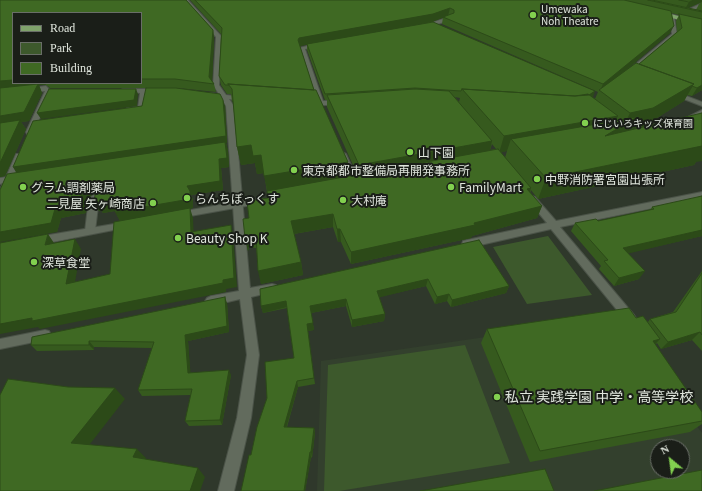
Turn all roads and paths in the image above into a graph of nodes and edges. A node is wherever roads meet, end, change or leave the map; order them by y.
1 (185, 0) edge
2 (702, 4) edge
3 (679, 10) edge
4 (686, 12) junction
5 (656, 13) edge
6 (697, 14) edge
7 (671, 16) junction
8 (450, 19) edge
9 (433, 24) junction
10 (702, 24) edge
11 (417, 27) edge
12 (445, 29) edge
13 (325, 44) edge
14 (634, 78) edge
15 (664, 89) edge
16 (114, 91) edge
17 (165, 91) edge
18 (144, 92) junction
19 (0, 94) edge
20 (201, 94) edge
21 (224, 97) junction
22 (254, 99) edge
23 (352, 102) edge
24 (298, 103) edge
25 (321, 104) junction
26 (702, 104) edge
27 (125, 111) edge
28 (324, 111) edge
29 (702, 112) edge
30 (679, 122) edge
31 (339, 146) edge
32 (24, 178) edge
33 (4, 181) edge
34 (355, 183) edge
35 (524, 190) edge
36 (702, 195) edge
37 (94, 198) edge
38 (269, 199) edge
39 (0, 200) edge
40 (238, 204) junction
41 (173, 216) edge
42 (135, 223) edge
43 (553, 225) junction
44 (90, 231) junction
45 (30, 242) edge
46 (453, 247) edge
47 (284, 286) edge
48 (245, 294) junction
49 (199, 304) edge
50 (638, 330) edge
51 (54, 333) edge
52 (0, 344) edge
53 (226, 491) edge

1 - 21 street
2 - 4 street
3 - 4 main road
4 - 6 main road
5 - 7 main road
7 - 10 main road
7 - 14 street
8 - 9 street
9 - 11 street
9 - 12 street
13 - 25 street
15 - 26 street
16 - 18 street
17 - 18 street
18 - 27 street
19 - 33 street
20 - 21 street
21 - 22 street
21 - 40 street
23 - 25 street
24 - 25 street
25 - 28 street
29 - 30 street
31 - 34 street
32 - 33 street
33 - 39 street
35 - 43 street
36 - 43 street
37 - 44 street
38 - 40 street
40 - 41 street
40 - 48 street
42 - 44 street
43 - 46 street
43 - 50 street
44 - 45 street
47 - 48 street
48 - 49 street
48 - 53 street
51 - 52 street

